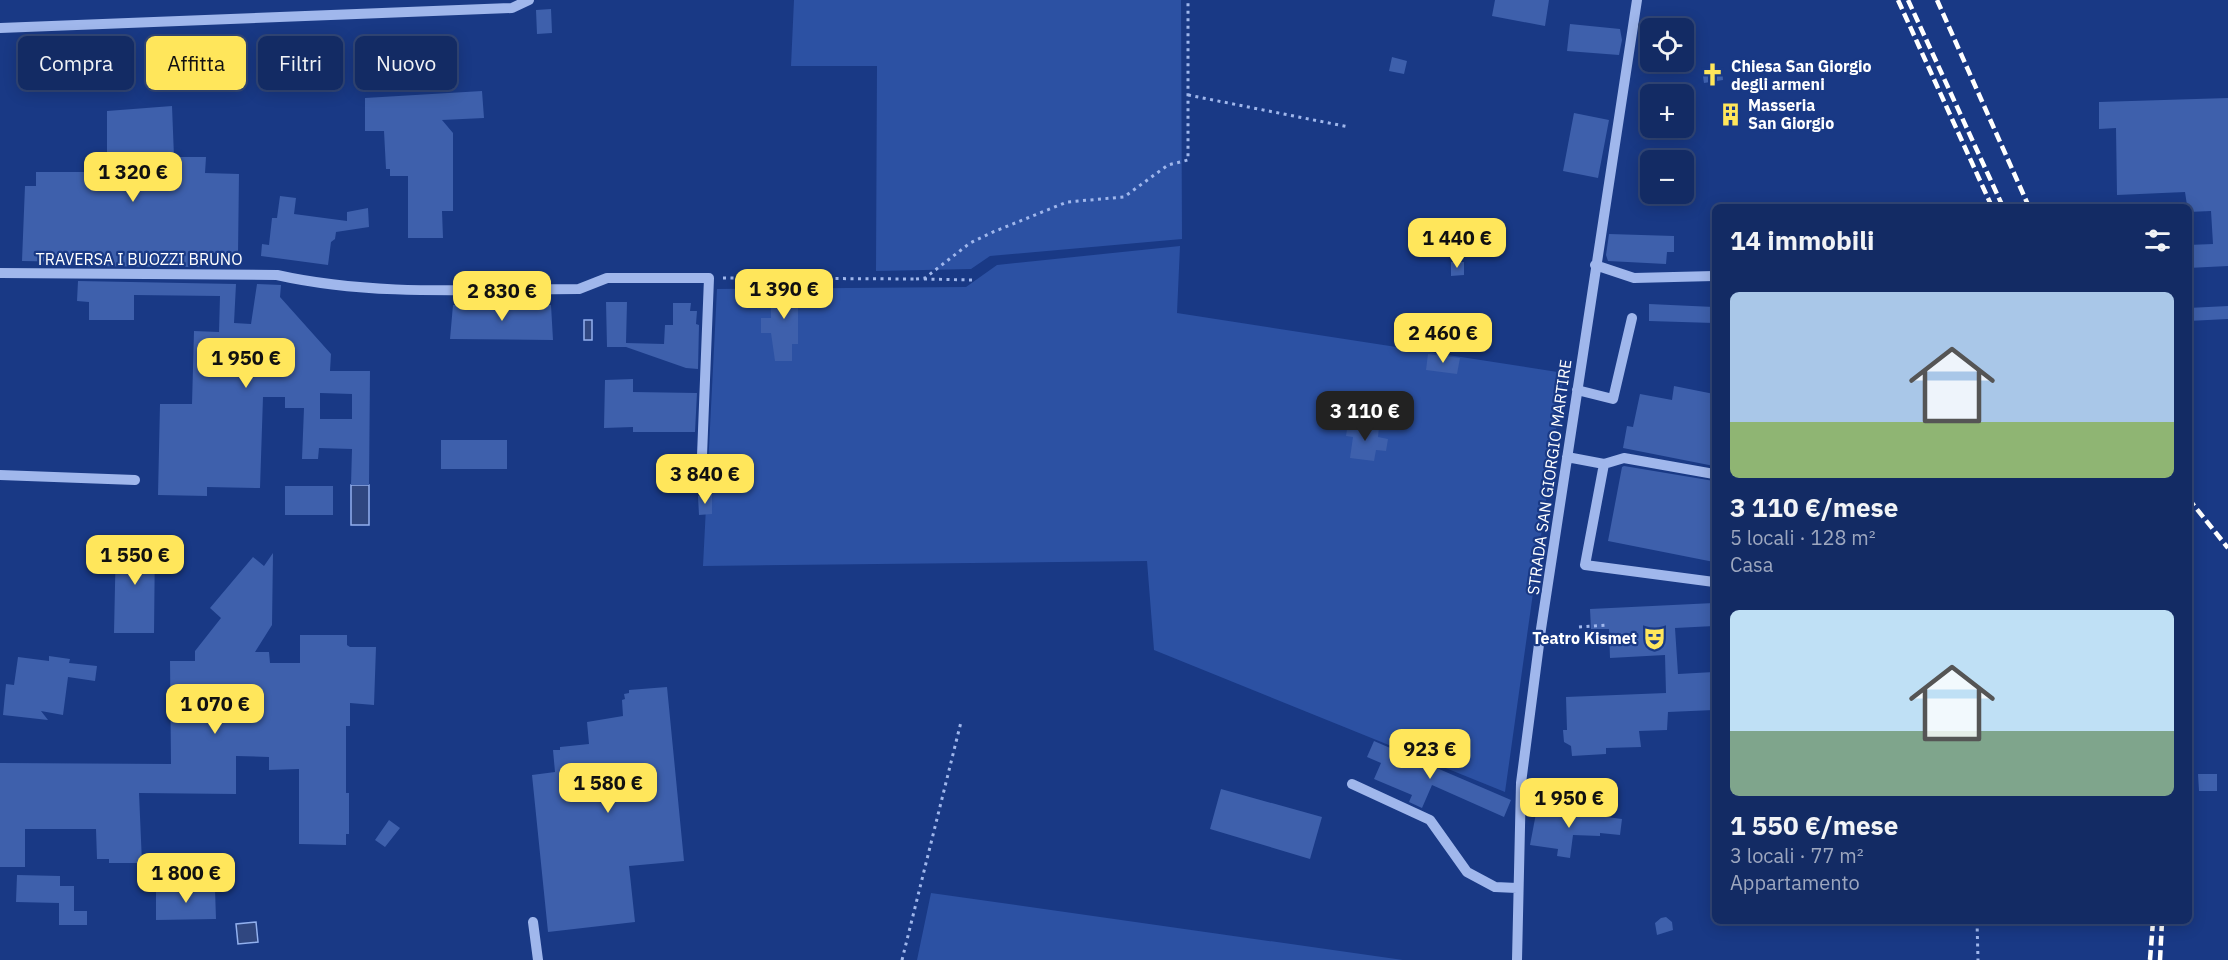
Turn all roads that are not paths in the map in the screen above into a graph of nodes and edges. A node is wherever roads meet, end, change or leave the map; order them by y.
1 (529, 0) edge
2 (1637, 0) edge
3 (0, 28) edge
4 (1595, 266) junction
5 (0, 273) edge
6 (1712, 276) edge
7 (1632, 318) dead end
8 (1577, 390) junction
9 (1567, 457) junction
10 (1604, 464) junction
11 (1712, 474) edge
12 (0, 475) edge
13 (135, 480) dead end
14 (701, 481) dead end
15 (1712, 582) edge
16 (1352, 784) dead end
17 (1517, 888) junction
18 (532, 922) dead end
19 (538, 960) edge
20 (1517, 960) edge

1 - 3 street
2 - 4 street, STRADA SAN GIORGIO MARTIRE
4 - 6 street
4 - 8 street, STRADA SAN GIORGIO MARTIRE
5 - 14 street, TRAVERSA I BUOZZI BRUNO
7 - 8 street
8 - 9 street, STRADA SAN GIORGIO MARTIRE
9 - 10 street
9 - 17 street, STRADA SAN GIORGIO MARTIRE
10 - 11 street
10 - 15 street
12 - 13 street
16 - 17 street
17 - 20 street, STRADA SAN GIORGIO MARTIRE
18 - 19 street

